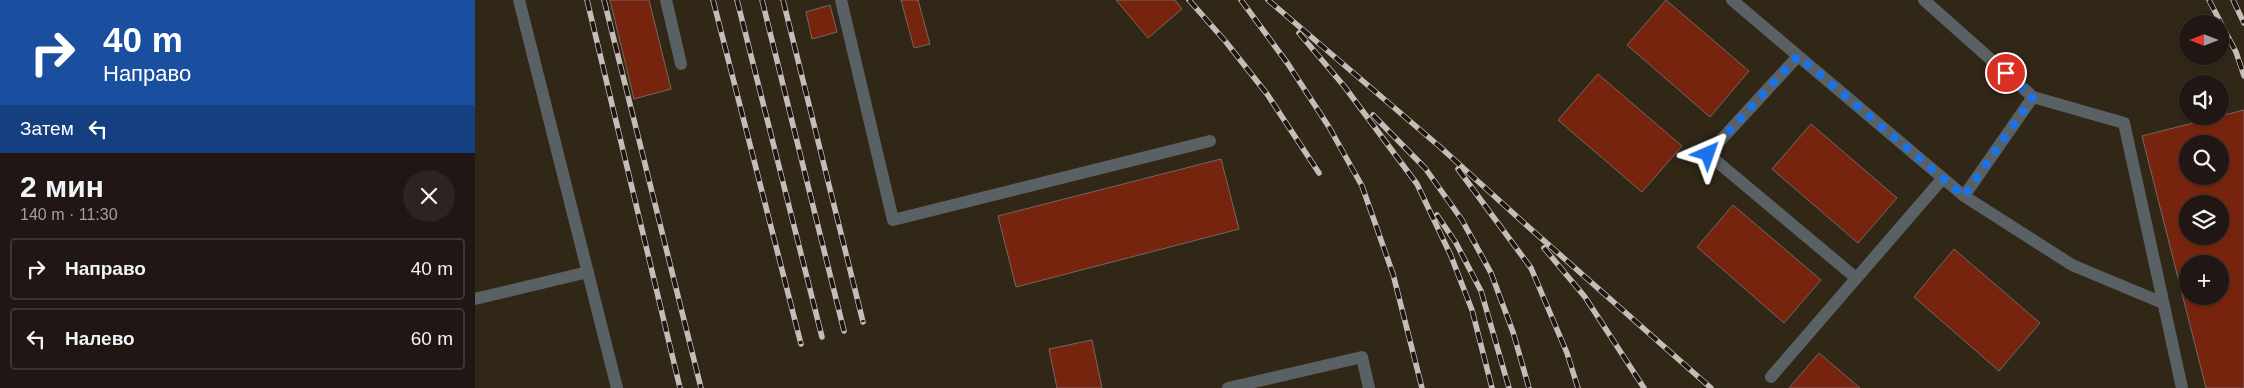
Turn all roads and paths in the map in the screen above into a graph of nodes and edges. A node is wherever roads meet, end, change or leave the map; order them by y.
1 (519, 0) edge
2 (666, 0) edge
3 (841, 0) edge
4 (1732, 0) edge
5 (1924, 0) edge
6 (1798, 56) junction
7 (681, 64) dead end
8 (2033, 97) junction
9 (1210, 141) dead end
10 (1943, 178) junction
11 (1964, 196) junction
12 (588, 272) junction
13 (1856, 278) junction
14 (475, 299) edge
15 (2163, 303) junction
16 (1771, 377) dead end
17 (617, 388) edge
18 (1228, 388) edge
19 (1369, 388) edge
20 (2182, 388) edge

1 - 12 lane
2 - 7 lane
3 - 9 lane
4 - 6 lane
5 - 8 lane
6 - 10 lane
6 - 13 lane
8 - 11 lane
8 - 15 lane
10 - 11 lane
10 - 13 lane
11 - 15 lane
12 - 14 lane
12 - 17 lane
13 - 16 lane
15 - 20 lane
18 - 19 lane

